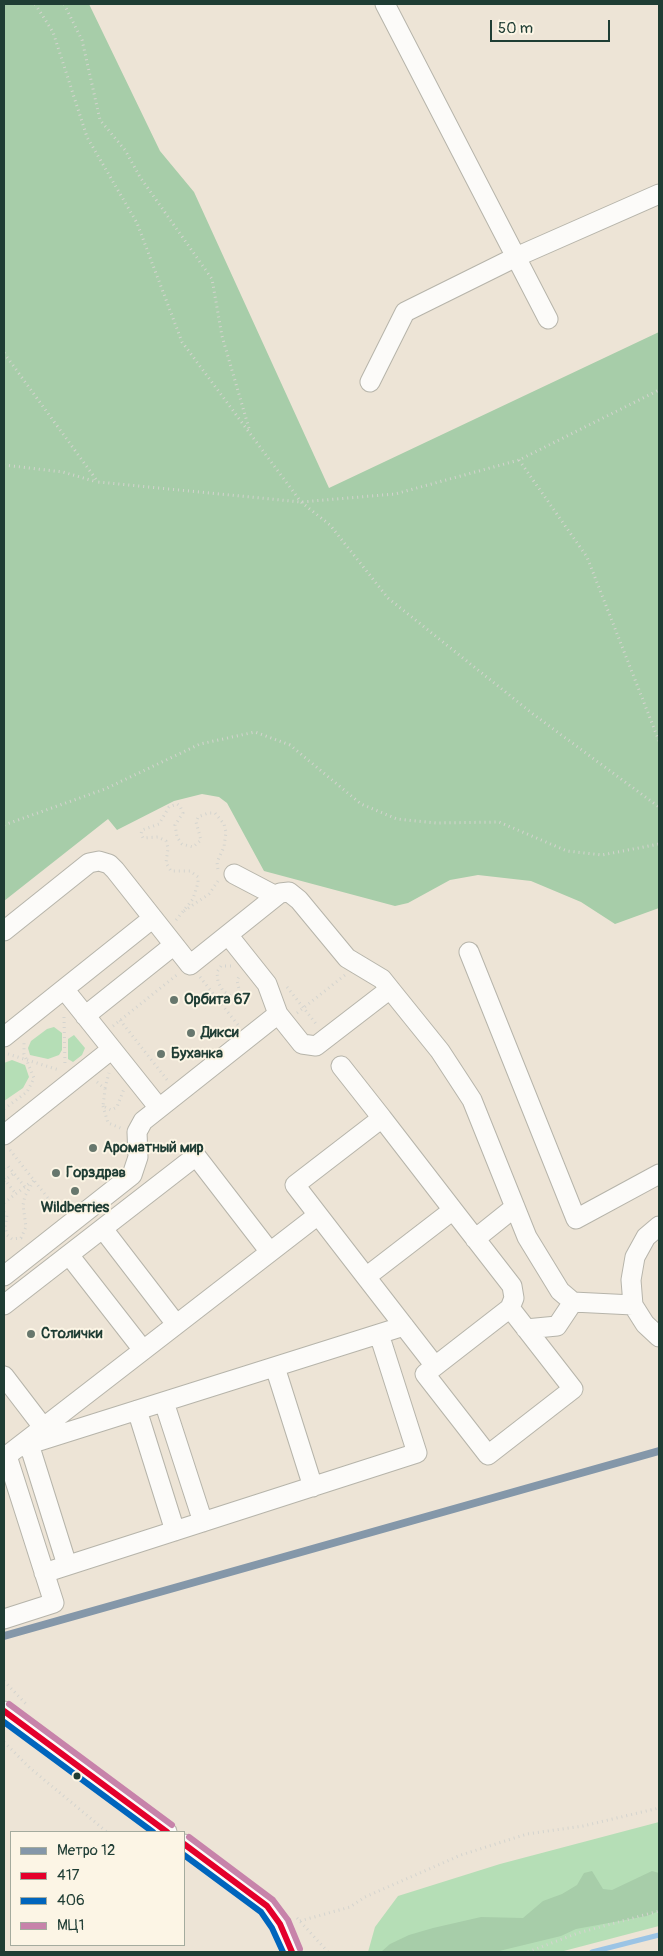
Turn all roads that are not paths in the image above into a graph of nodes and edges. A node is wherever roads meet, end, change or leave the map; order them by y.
1 (385, 4) edge
2 (659, 194) edge
3 (516, 257) junction
4 (548, 319) dead end
5 (370, 382) dead end
6 (234, 874) dead end
7 (276, 896) junction
8 (4, 931) edge
9 (164, 931) junction
10 (228, 934) junction
11 (469, 952) dead end
12 (64, 989) junction
13 (390, 989) junction
14 (85, 1016) junction
15 (281, 1018) junction
16 (4, 1037) edge
17 (106, 1042) junction
18 (341, 1066) dead end
19 (159, 1108) junction
20 (382, 1118) junction
21 (4, 1135) edge
22 (659, 1174) edge
23 (515, 1207) junction
24 (453, 1210) junction
25 (318, 1215) junction
26 (659, 1226) edge
27 (102, 1229) junction
28 (475, 1239) junction
29 (270, 1252) junction
30 (69, 1254) junction
31 (4, 1276) edge
32 (366, 1277) junction
33 (574, 1302) junction
34 (4, 1305) edge
35 (634, 1305) junction
36 (510, 1308) junction
37 (176, 1324) junction
38 (404, 1326) junction
39 (526, 1329) junction
40 (379, 1334) junction
41 (659, 1337) edge
42 (143, 1350) junction
43 (435, 1366) junction
44 (275, 1367) junction
45 (4, 1376) edge
46 (164, 1402) junction
47 (137, 1410) junction
48 (44, 1427) junction
49 (14, 1452) edge
50 (313, 1486) junction
51 (203, 1522) junction
52 (175, 1531) junction
53 (67, 1565) junction
54 (44, 1572) junction
55 (4, 1619) edge
56 (4, 1711) edge
57 (166, 1831) edge
58 (185, 1845) edge
59 (292, 1952) edge

1 - 3 street
2 - 3 street
3 - 4 street
3 - 5 street
6 - 7 street
7 - 10 street
7 - 13 street
8 - 9 street
9 - 10 street
9 - 12 street
9 - 14 street
10 - 15 street
11 - 22 street
12 - 14 street
12 - 16 street
13 - 15 street
13 - 23 street
14 - 17 street
15 - 19 street
17 - 19 street
17 - 21 street
18 - 20 street
19 - 31 street
20 - 24 street
20 - 25 street
23 - 28 street
23 - 33 street
24 - 28 street
24 - 32 street
25 - 29 street
25 - 32 street
26 - 35 street
27 - 29 street
27 - 30 street
27 - 37 street
28 - 36 street
29 - 37 street
30 - 34 street
30 - 42 street
32 - 38 street
33 - 35 street
33 - 39 street
35 - 41 street
36 - 39 street
36 - 43 street
37 - 42 street
38 - 40 street
38 - 43 street
39 - 43 street
40 - 44 street
40 - 50 street
42 - 48 street
44 - 46 street
44 - 50 street
45 - 48 street
46 - 47 street
46 - 51 street
47 - 49 street
47 - 52 street
48 - 49 street
49 - 53 street
49 - 54 street
50 - 51 street
51 - 52 street
52 - 53 street
53 - 54 street
54 - 55 street
56 - 57 street
58 - 59 street

